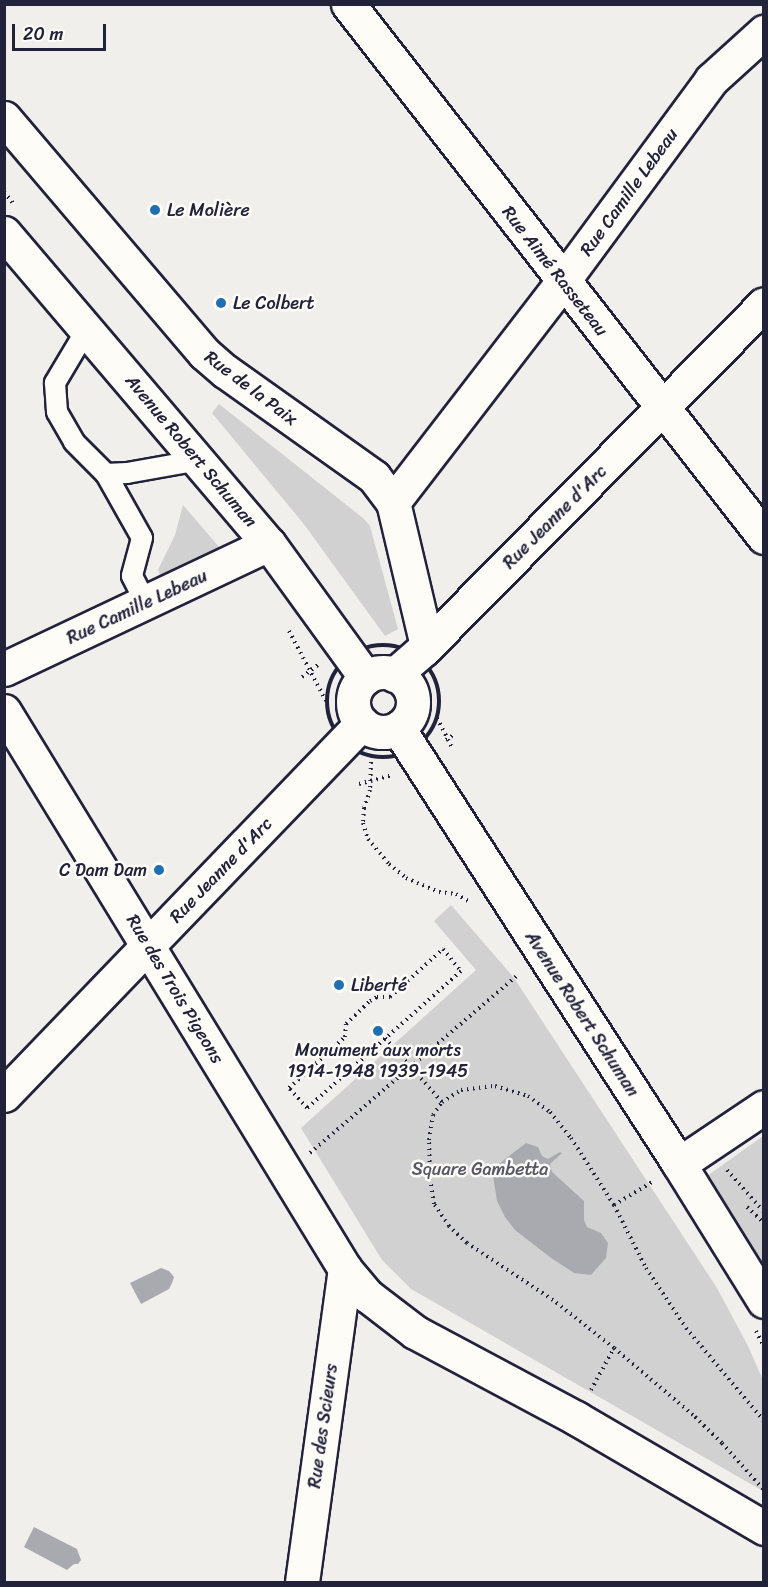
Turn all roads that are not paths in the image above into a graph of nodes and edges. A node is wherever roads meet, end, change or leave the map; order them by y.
1 (348, 4) edge
2 (764, 32) edge
3 (4, 118) edge
4 (4, 233) edge
5 (563, 281) junction
6 (764, 304) edge
7 (87, 329) junction
8 (662, 408) junction
9 (200, 460) junction
10 (106, 474) junction
11 (393, 502) junction
12 (764, 537) edge
13 (269, 544) junction
14 (146, 604) junction
15 (427, 646) junction
16 (4, 669) edge
17 (380, 676) junction
18 (4, 711) edge
19 (362, 723) junction
20 (398, 728) junction
21 (149, 945) junction
22 (4, 1095) edge
23 (764, 1107) edge
24 (679, 1164) junction
25 (345, 1269) junction
26 (764, 1301) edge
27 (764, 1528) edge
28 (302, 1582) edge

1 - 5 street, Rue Aimé Rasseteau
2 - 5 street, Rue Camille Lebeau
3 - 11 street, Rue de la Paix
4 - 7 street, Avenue Robert Schuman
5 - 8 street, Rue Aimé Rasseteau
5 - 11 street, Rue Camille Lebeau
6 - 8 street, Rue Jeanne d'Arc
7 - 9 street, Avenue Robert Schuman
7 - 10 lane
8 - 12 street, Rue Aimé Rasseteau
8 - 15 street, Rue Jeanne d'Arc
9 - 10 lane
9 - 13 street, Avenue Robert Schuman
10 - 14 lane
11 - 15 street, Rue de la Paix
13 - 14 street, Rue Camille Lebeau
13 - 17 street, Avenue Robert Schuman
14 - 16 street, Rue Camille Lebeau
15 - 17 street, Rue Jeanne d'Arc
17 - 19 street
17 - 20 street
18 - 21 street, Rue des Trois Pigeons
19 - 20 street
19 - 21 street, Rue Jeanne d'Arc
20 - 24 street, Avenue Robert Schuman
21 - 22 street, Rue Jeanne d'Arc
21 - 25 street, Rue des Trois Pigeons
23 - 24 street
24 - 26 street, Avenue Robert Schuman
25 - 27 street
25 - 28 street, Rue des Scieurs

